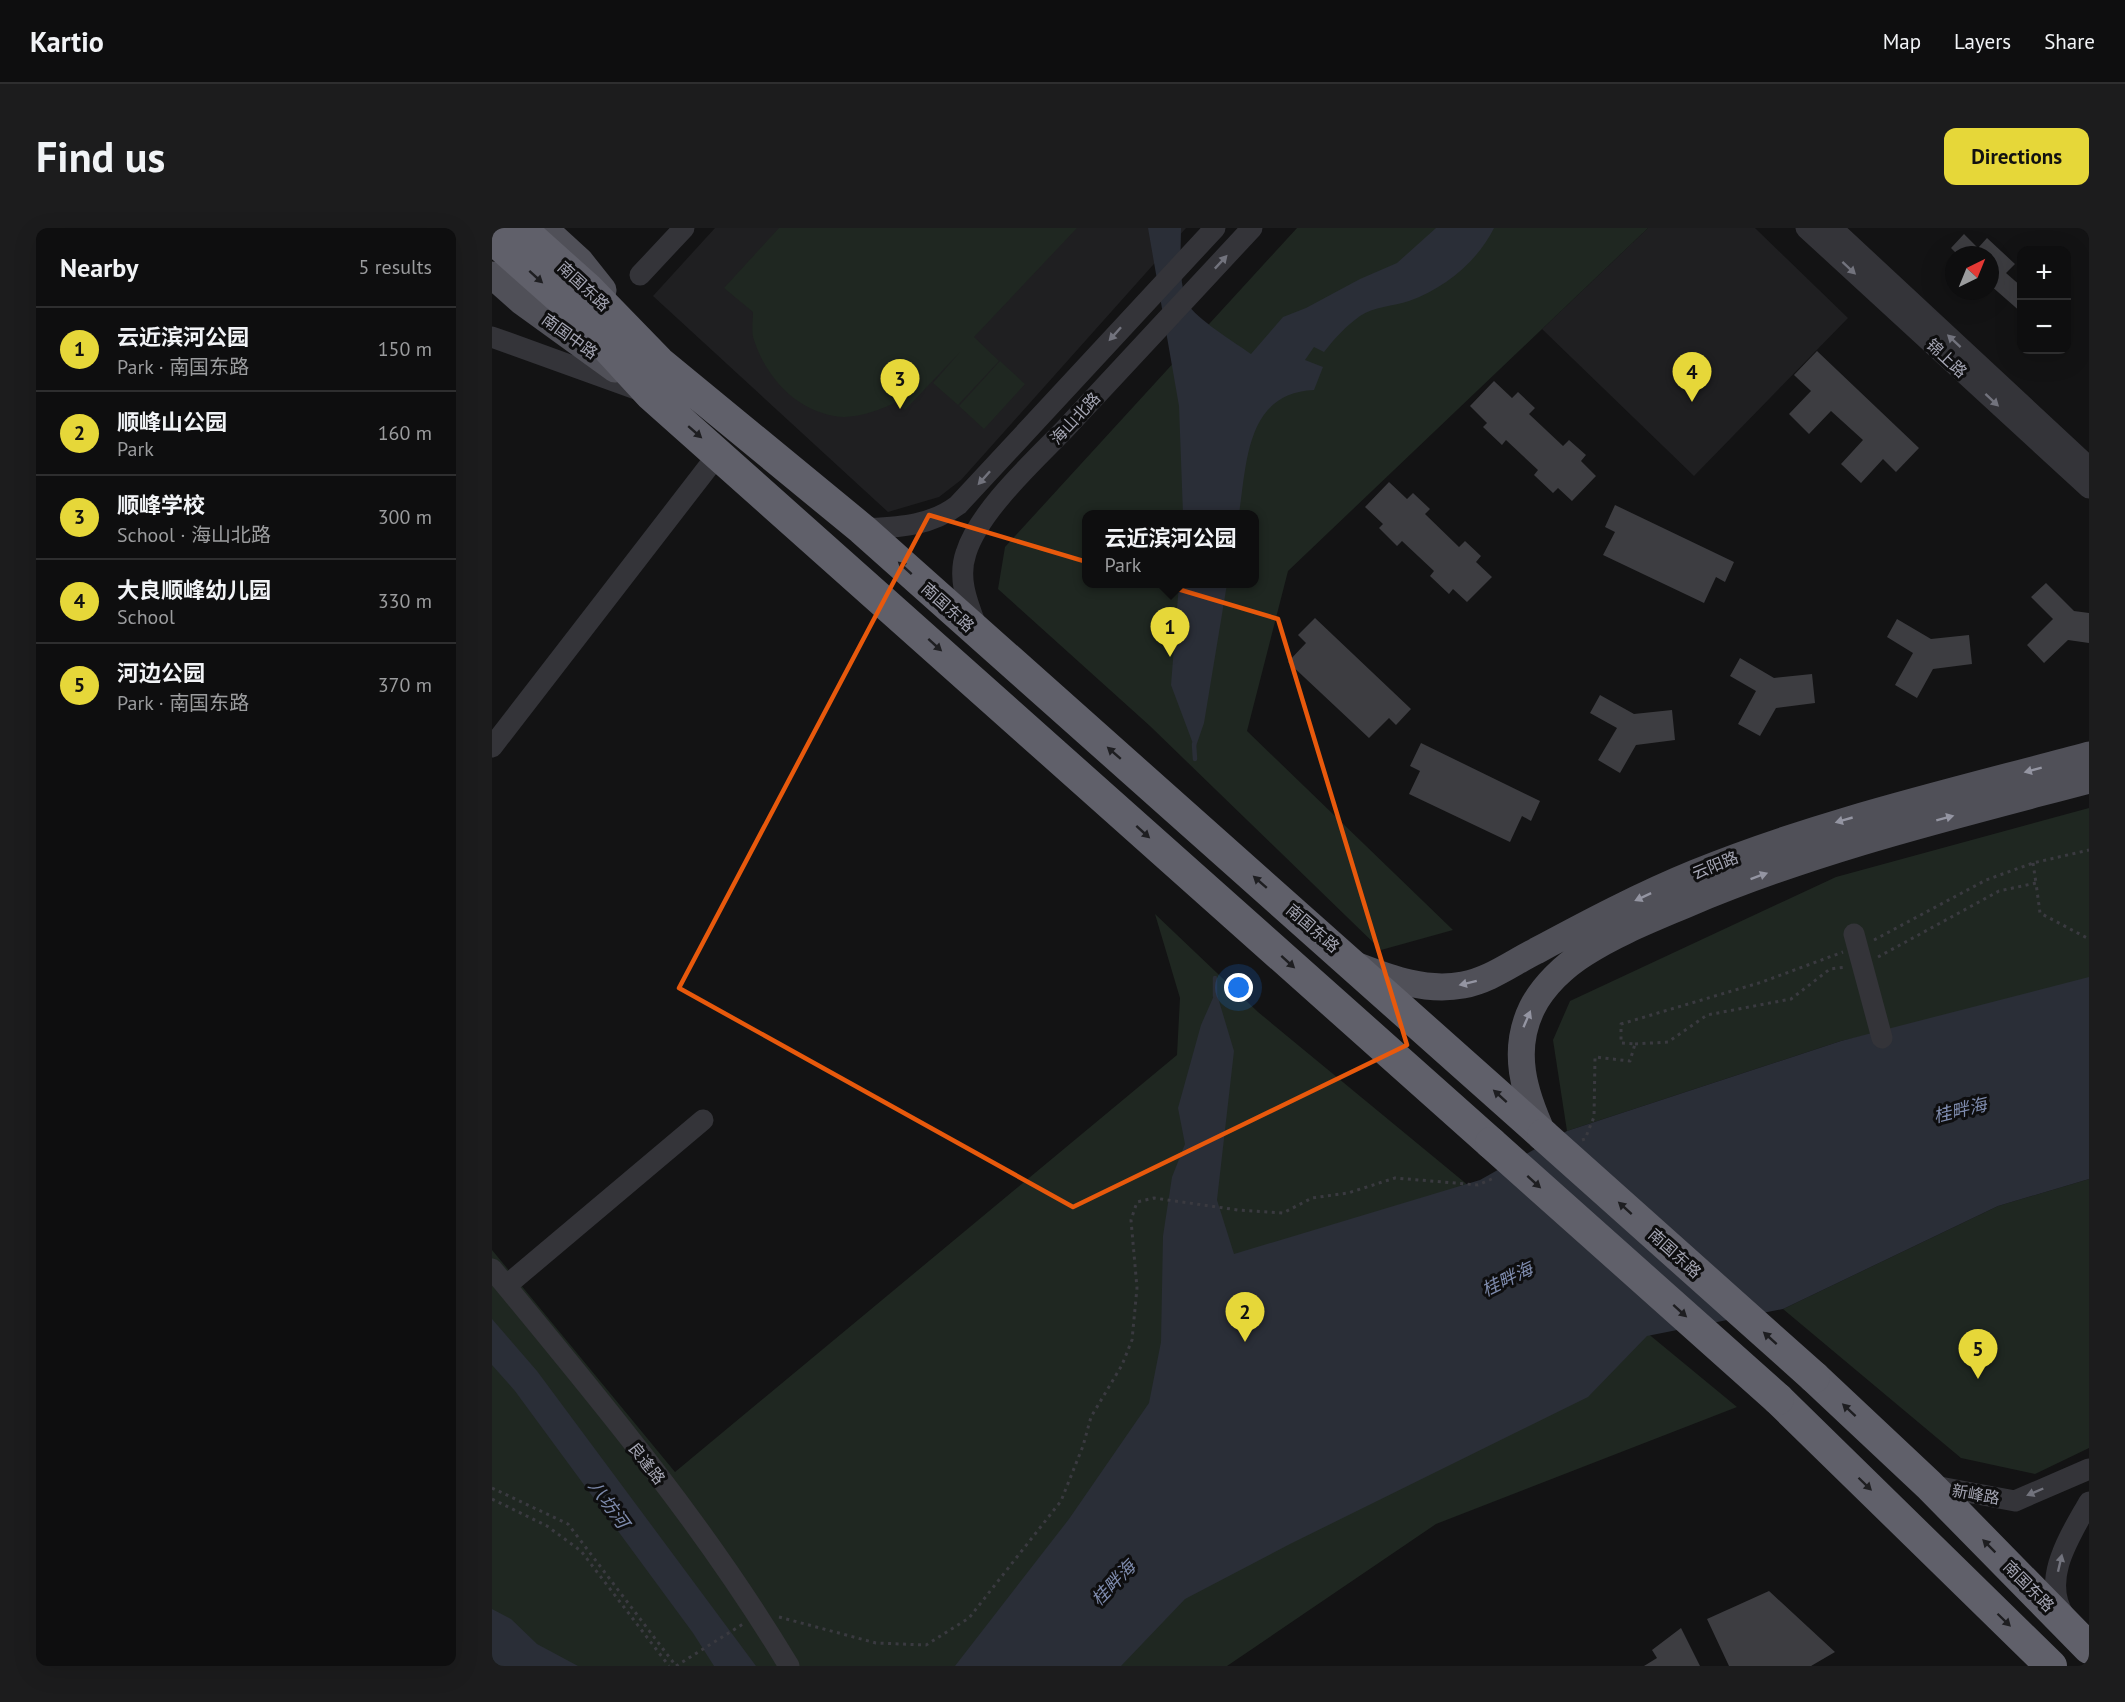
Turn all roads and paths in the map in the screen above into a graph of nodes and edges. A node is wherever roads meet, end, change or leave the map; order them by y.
1 (520, 228) edge
2 (544, 228) edge
3 (684, 228) edge
4 (1252, 228) edge
5 (1806, 228) edge
6 (1832, 228) edge
7 (1209, 234) edge
8 (492, 238) edge
9 (492, 275) edge
10 (640, 275) dead end
11 (492, 337) edge
12 (659, 362) junction
13 (650, 394) junction
14 (719, 453) junction
15 (2089, 466) edge
16 (2089, 488) edge
17 (862, 529) junction
18 (979, 635) junction
19 (492, 747) edge
20 (2089, 754) edge
21 (2089, 780) edge
22 (2033, 863) dead end
23 (1692, 874) junction
24 (2036, 883) dead end
25 (1722, 889) junction
26 (1854, 934) dead end
27 (1355, 965) junction
28 (1882, 1038) dead end
29 (703, 1120) dead end
30 (1543, 1135) junction
31 (1333, 1195) dead end
32 (492, 1269) edge
33 (506, 1286) junction
34 (2089, 1469) edge
35 (2089, 1474) edge
36 (1929, 1485) junction
37 (2089, 1486) edge
38 (492, 1488) edge
39 (492, 1498) edge
40 (2089, 1502) edge
41 (752, 1621) junction
42 (2083, 1641) edge
43 (669, 1666) edge
44 (676, 1666) edge
45 (789, 1666) edge
46 (2051, 1666) edge

1 - 12 highway, 南国东路
2 - 12 main road
3 - 10 street
18 -> 4 street, 海山北路
5 -> 16 street, 锦上路
15 -> 6 street, 锦上路
7 -> 17 street, 海山北路
8 -> 13 highway, 南国东路
9 - 13 main road, 南国中路
11 - 13 street
12 - 17 highway, 南国东路
13 -> 14 highway, 南国东路
14 - 19 street
14 -> 46 highway, 南国东路, bridge
18 -> 17 highway, 南国东路
27 -> 18 highway, 南国东路
20 -> 23 main road, 云阳路
25 -> 21 main road, 云阳路
22 - 24 path
23 - 25 main road
23 -> 27 main road, 云阳路
30 -> 25 main road, 云阳路
26 - 28 street
30 -> 27 highway, 南国东路
29 - 33 street
36 -> 30 highway, 南国东路, bridge
31 - 41 path
32 - 33 street, 良逢路
33 - 41 street, 良逢路
34 -> 36 street, 新峰路
35 - 37 street
42 -> 36 highway, 南国东路
38 - 44 path
39 - 43 path
42 -> 40 street
41 - 44 path
41 - 45 street, 良逢路

